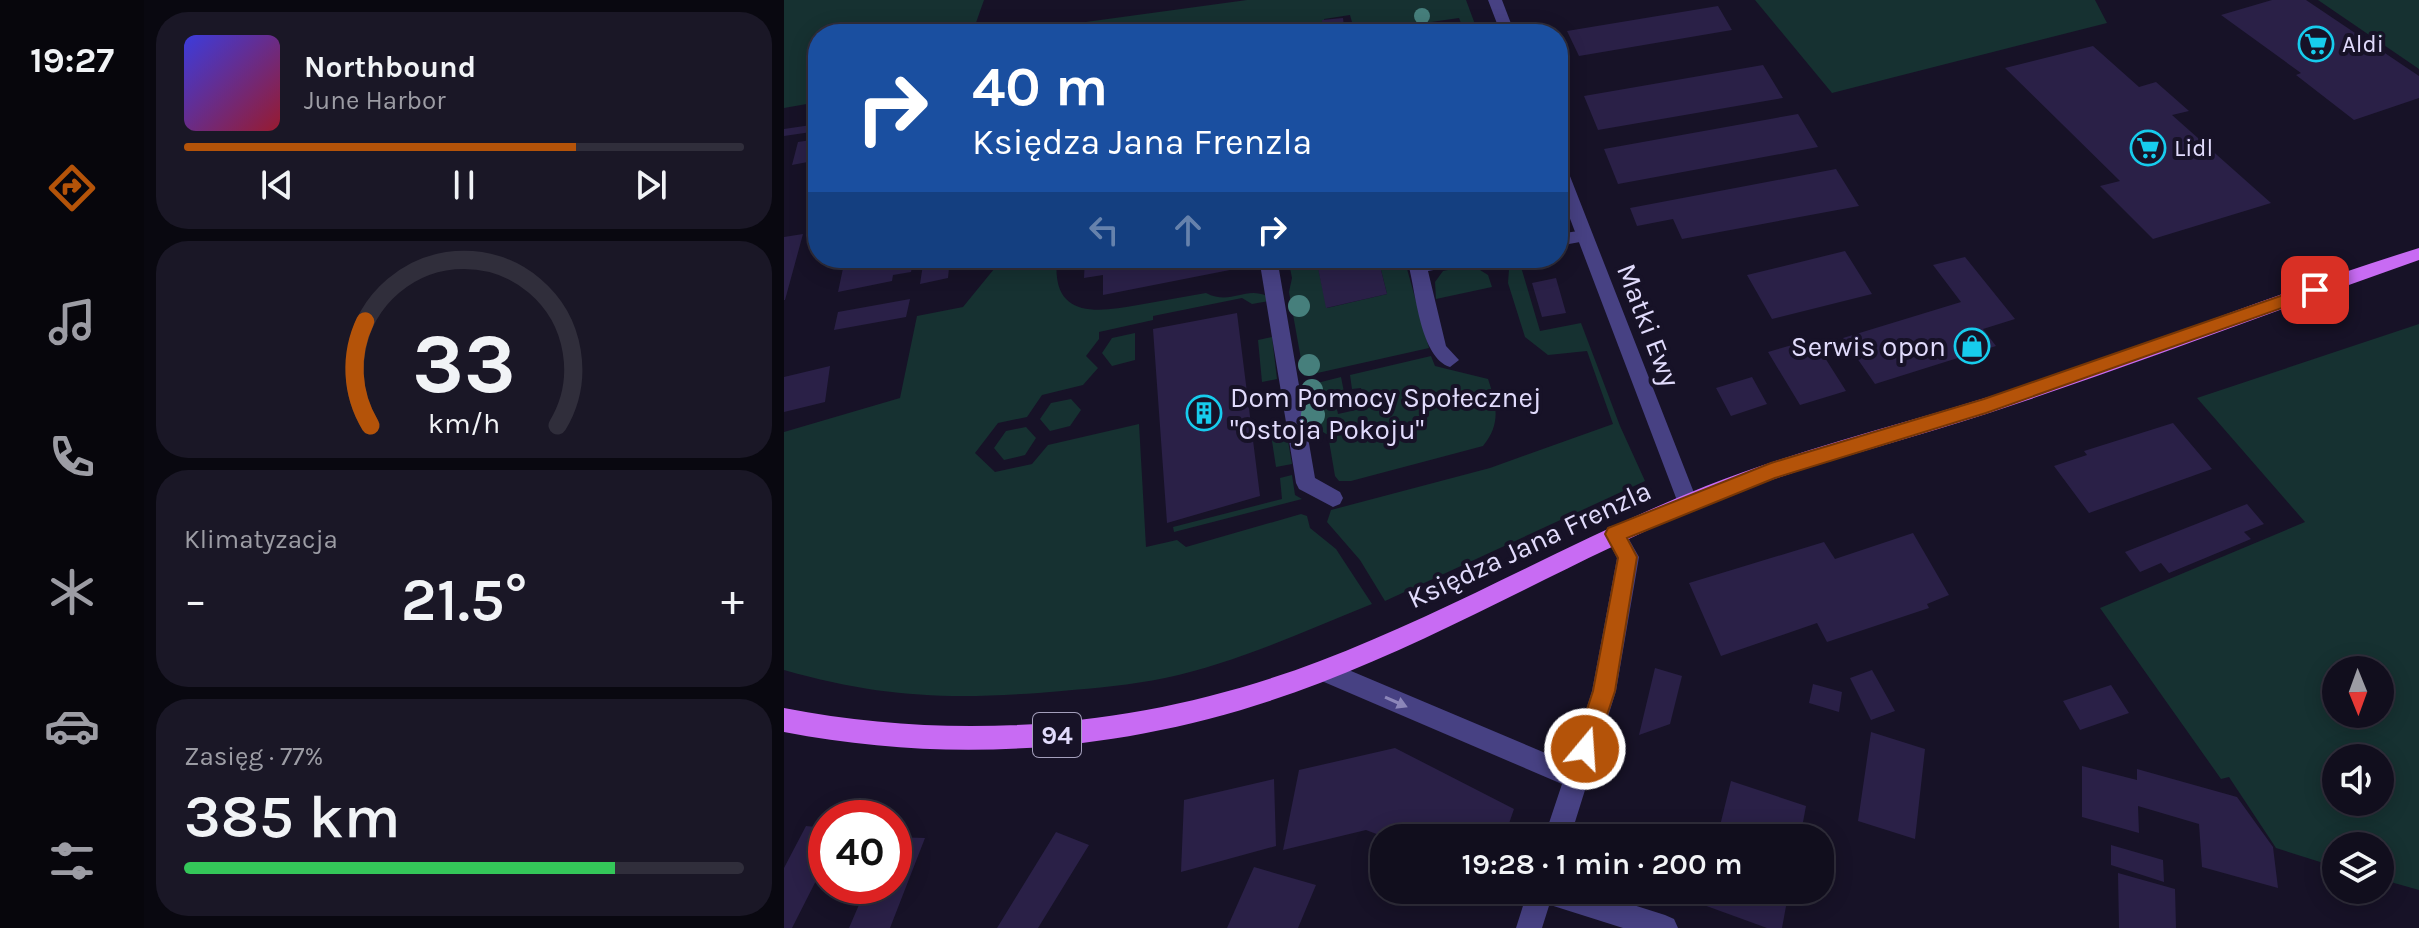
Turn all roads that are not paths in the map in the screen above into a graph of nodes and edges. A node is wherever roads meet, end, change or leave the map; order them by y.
1 (1495, 0) edge
2 (1504, 24) edge
3 (1568, 192) edge
4 (1585, 236) junction
5 (1568, 239) edge
6 (2419, 254) edge
7 (1270, 268) edge
8 (1418, 268) edge
9 (1450, 360) dead end
10 (1333, 498) dead end
11 (1688, 503) junction
12 (1615, 534) junction
13 (1325, 671) junction
14 (784, 720) edge
15 (1576, 778) junction
16 (1561, 824) edge
17 (1537, 904) edge
18 (1587, 904) edge
19 (1529, 928) edge
20 (1665, 928) edge

1 - 2 street
3 - 4 street, Matki Ewy
4 - 5 street
4 - 11 street, Matki Ewy
6 - 11 main road, Księdza Jana Frenzla / 94
7 - 10 street
8 - 9 street
11 - 12 main road, Księdza Jana Frenzla / 94
12 - 13 main road, Księdza Jana Frenzla / 94
12 - 15 street
13 - 14 main road, Księdza Jana Frenzla / 94
13 -> 15 street
15 - 16 street
17 - 19 street
18 - 20 street

